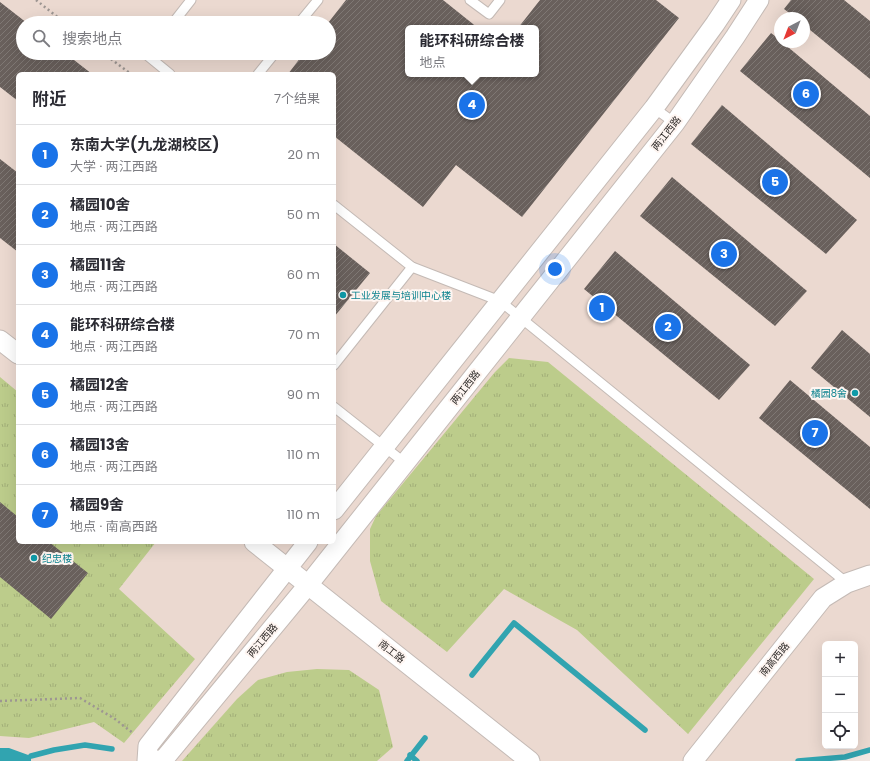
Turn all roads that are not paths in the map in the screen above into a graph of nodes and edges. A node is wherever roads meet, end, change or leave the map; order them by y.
1 (191, 0) edge
2 (318, 0) edge
3 (470, 0) edge
4 (500, 0) edge
5 (731, 0) edge
6 (759, 0) edge
7 (178, 16) edge
8 (305, 16) edge
9 (153, 60) edge
10 (269, 60) edge
11 (168, 72) edge
12 (260, 72) edge
13 (654, 108) junction
14 (674, 123) junction
15 (336, 206) edge
16 (412, 267) junction
17 (500, 301) junction
18 (520, 318) junction
19 (0, 340) edge
20 (16, 352) edge
21 (336, 362) edge
22 (336, 409) edge
23 (384, 446) junction
24 (405, 463) junction
25 (336, 507) edge
26 (257, 544) edge
27 (306, 544) edge
28 (287, 568) junction
29 (870, 575) edge
30 (847, 583) junction
31 (308, 585) junction
32 (150, 756) edge
33 (530, 761) edge
34 (692, 761) edge

1 - 7 lane
2 - 8 lane
3 - 4 lane
5 - 13 street
6 - 14 street, 两江西路
9 - 11 lane
10 - 12 lane
13 - 14 lane
13 - 17 street
14 - 18 street, 两江西路
15 - 16 lane
16 - 17 lane
16 - 21 lane
17 - 18 lane
17 - 23 street
18 - 24 street, 两江西路
18 - 30 lane
19 - 20 street
22 - 23 lane
23 - 24 lane
23 - 25 street
24 - 31 street, 两江西路
26 - 28 street, 南工路
27 - 28 street
28 - 31 street, 南工路
28 - 32 street
29 - 30 street, 南高西路
30 - 34 street, 南高西路
31 - 32 street, 两江西路
31 - 33 street, 南工路

